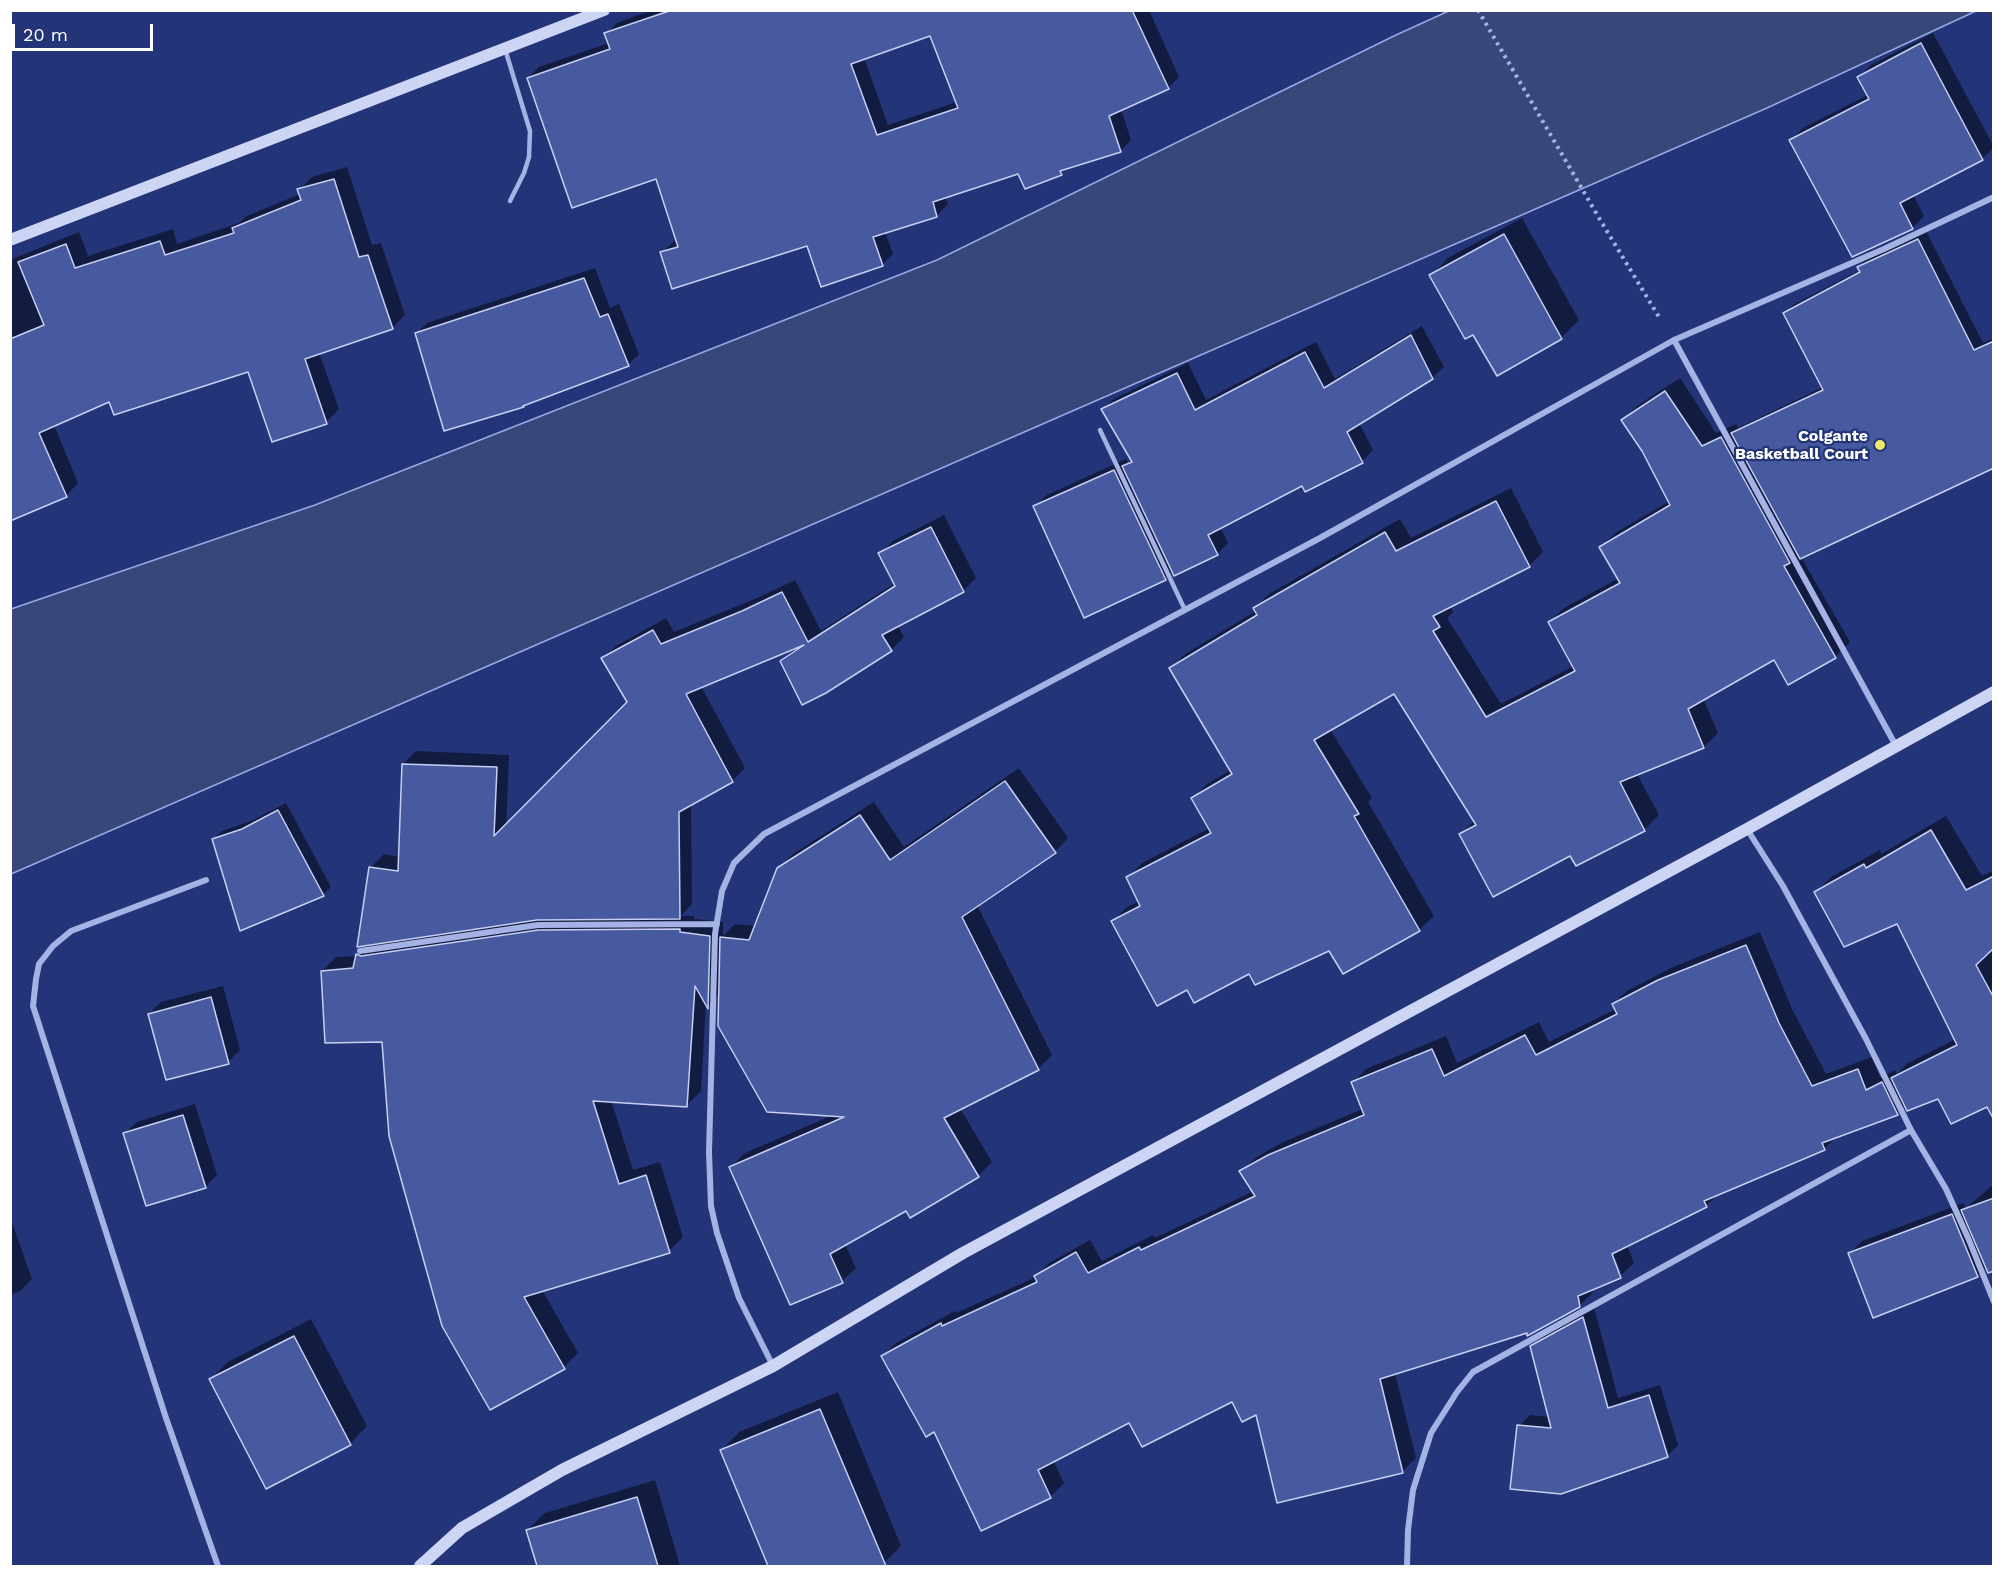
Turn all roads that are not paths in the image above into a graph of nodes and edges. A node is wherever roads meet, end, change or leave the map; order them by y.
1 (604, 10) edge
2 (505, 49) junction
3 (1994, 197) edge
4 (510, 201) dead end
5 (10, 240) edge
6 (1674, 340) junction
7 (1100, 430) dead end
8 (1185, 610) junction
9 (1994, 692) edge
10 (1896, 746) junction
11 (1747, 830) junction
12 (206, 880) dead end
13 (717, 924) junction
14 (360, 951) dead end
15 (1911, 1130) junction
16 (1994, 1302) edge
17 (773, 1366) junction
18 (218, 1566) edge
19 (420, 1566) edge
20 (1407, 1566) edge

1 - 2 main road
2 - 4 lane
2 - 5 main road
3 - 6 street
6 - 8 street
6 - 10 street
7 - 8 lane
8 - 13 street
9 - 10 main road
10 - 11 main road
11 - 15 street
11 - 17 main road
12 - 18 street
13 - 14 street
13 - 17 street
15 - 16 street
15 - 20 street
17 - 19 main road

